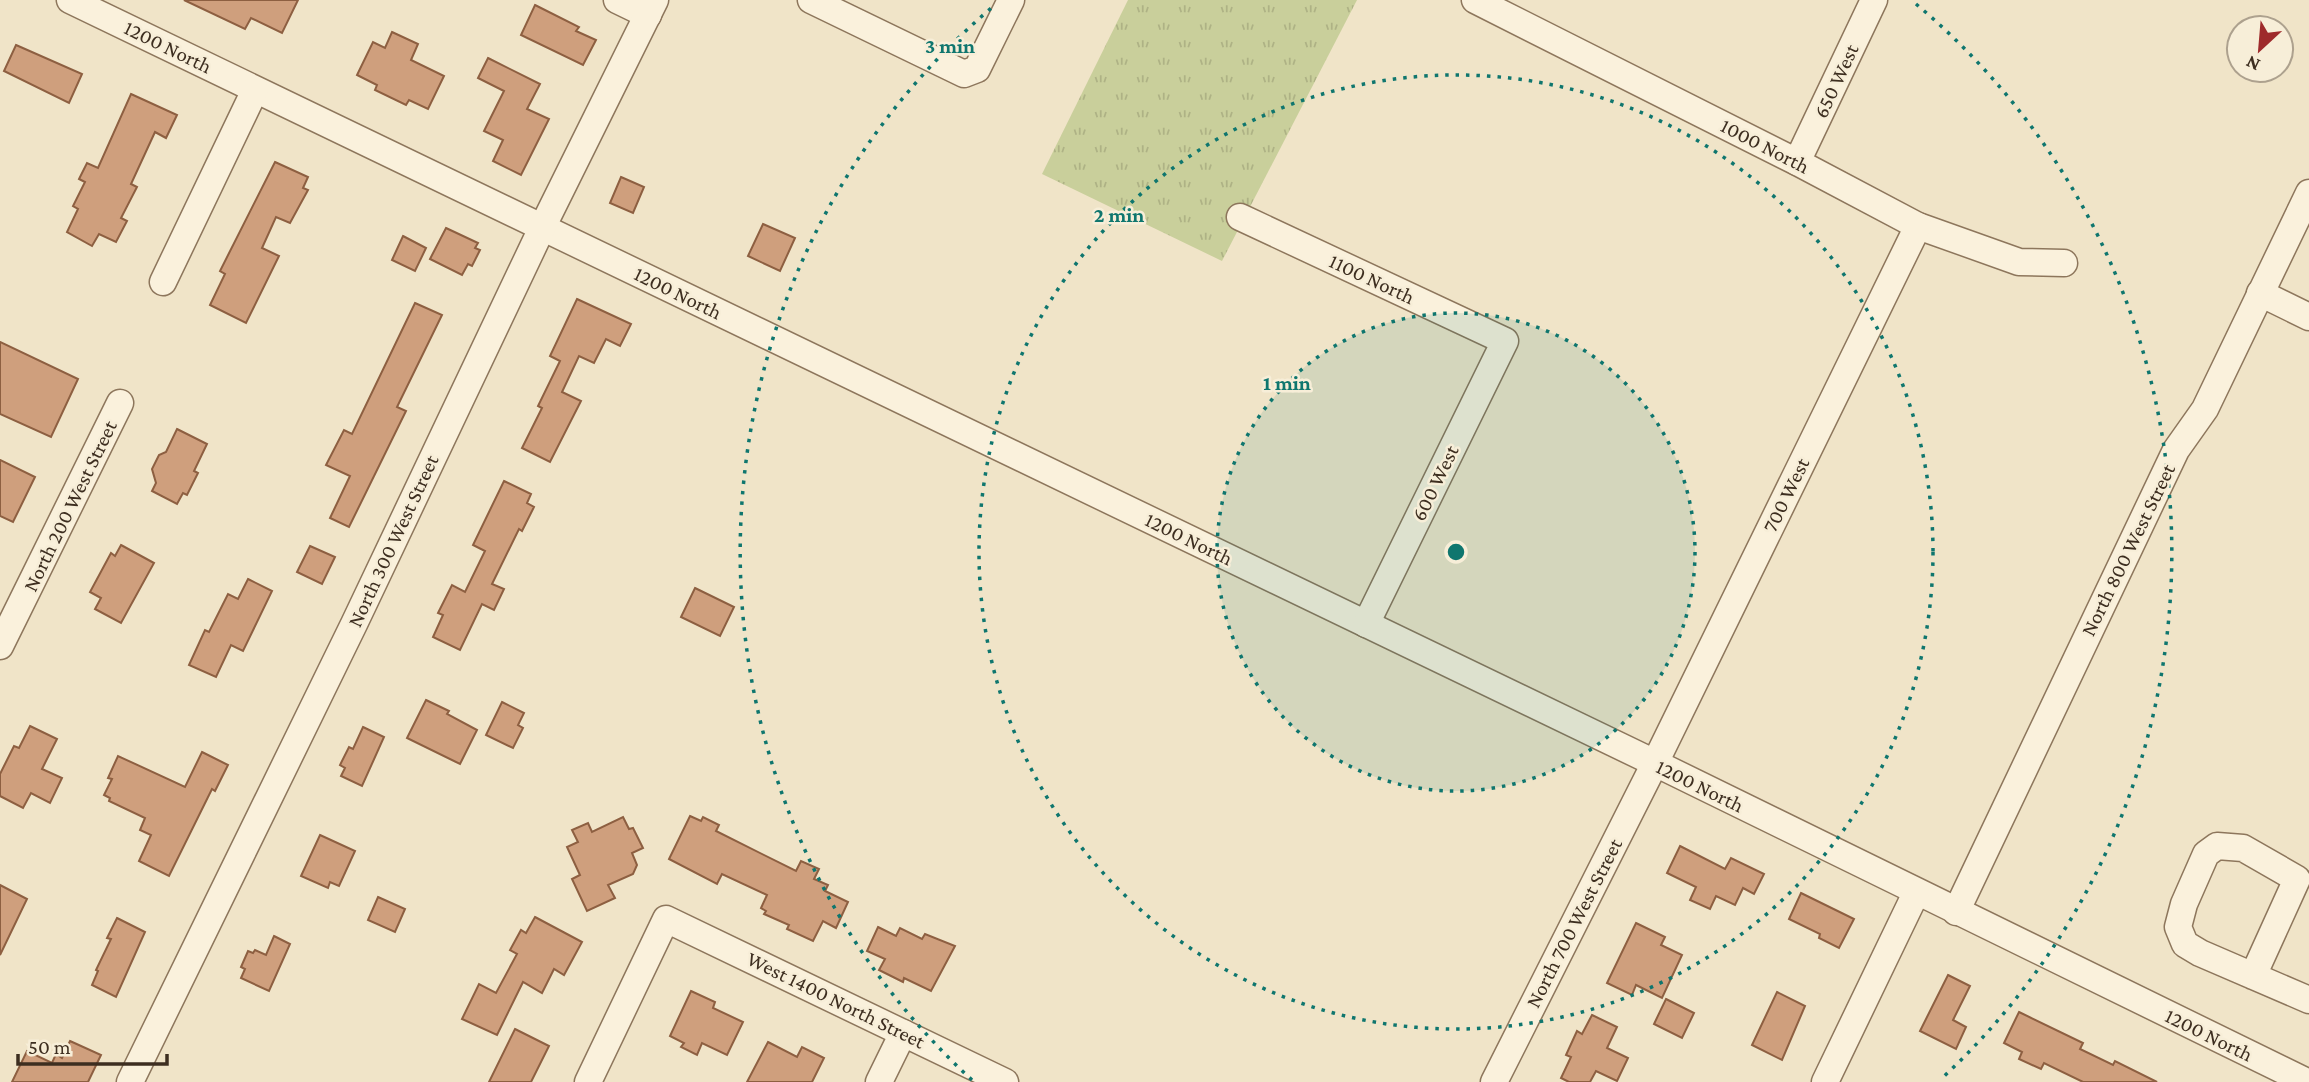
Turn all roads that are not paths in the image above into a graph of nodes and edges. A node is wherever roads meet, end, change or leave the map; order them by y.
1 (70, 0) edge
2 (617, 0) edge
3 (811, 0) edge
4 (1011, 0) edge
5 (1475, 0) edge
6 (1874, 0) edge
7 (651, 8) edge
8 (1515, 9) edge
9 (255, 90) junction
10 (1797, 162) junction
11 (2309, 192) edge
12 (1240, 218) dead end
13 (1918, 226) junction
14 (542, 228) junction
15 (2064, 263) dead end
16 (163, 282) dead end
17 (2260, 293) junction
18 (2309, 317) edge
19 (1504, 341) joint
20 (120, 403) dead end
21 (1366, 624) junction
22 (0, 646) edge
23 (1655, 763) junction
24 (1916, 893) junction
25 (1956, 912) junction
26 (2253, 975) junction
27 (2309, 1000) edge
28 (903, 1033) junction
29 (130, 1082) edge
30 (588, 1082) edge
31 (878, 1082) edge
32 (1005, 1082) edge
33 (1494, 1082) edge
34 (1825, 1082) edge
35 (2307, 1082) edge

1 - 9 street, 1200 North
2 - 7 street
3 - 4 street
5 - 8 street, 1000 North
6 - 10 street, 650 West
7 - 14 street, North 300 West Street
8 - 10 street, 1000 North
9 - 14 street, 1200 North
9 - 16 street
10 - 13 street, 1000 North
11 - 17 street, North 800 West Street
12 - 19 street, 1100 North
13 - 15 street, 1000 North
13 - 23 street, 700 West
14 - 21 street, 1200 North
14 - 29 street, North 300 West Street
17 - 18 street
17 - 25 street, North 800 West Street
19 - 21 street, 600 West
20 - 22 street, North 200 West Street
21 - 23 street, 1200 North
23 - 24 street, 1200 North
23 - 33 street, North 700 West Street
24 - 25 street, 1200 North
24 - 34 street
25 - 35 street, 1200 North
26 - 26 street
26 - 27 street
28 - 30 street, West 1400 North Street
28 - 31 street
28 - 32 street, West 1400 North Street

